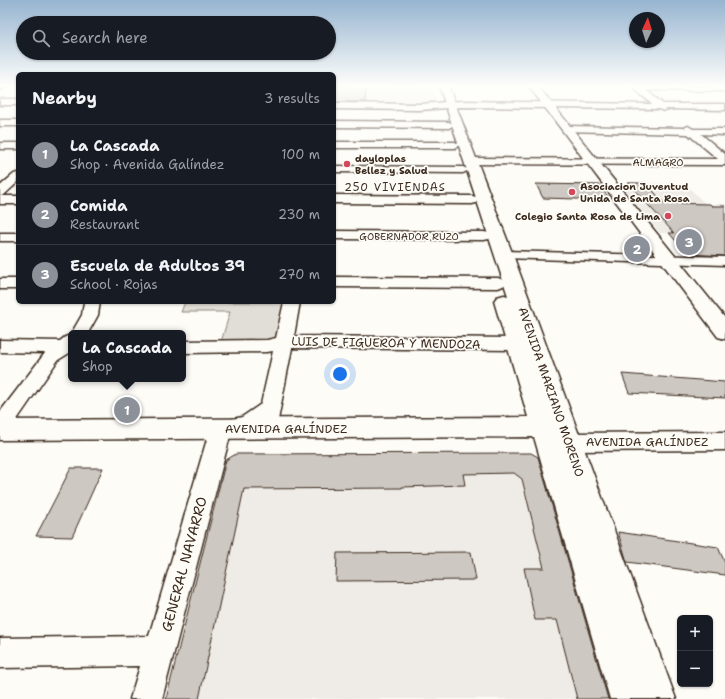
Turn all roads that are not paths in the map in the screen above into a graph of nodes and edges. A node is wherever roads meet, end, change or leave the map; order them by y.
1 (372, 118) edge
2 (450, 118) edge
3 (558, 118) edge
4 (674, 118) edge
5 (0, 123) edge
6 (16, 123) edge
7 (336, 124) edge
8 (567, 129) junction
9 (691, 131) junction
10 (725, 132) edge
11 (0, 146) edge
12 (16, 146) edge
13 (336, 146) edge
14 (463, 159) junction
15 (725, 160) edge
16 (592, 161) junction
17 (336, 170) edge
18 (15, 173) edge
19 (0, 185) edge
20 (0, 192) edge
21 (336, 199) edge
22 (0, 200) edge
23 (16, 200) edge
24 (472, 200) junction
25 (336, 235) edge
26 (0, 236) edge
27 (484, 236) junction
28 (16, 237) edge
29 (504, 255) junction
30 (669, 260) junction
31 (725, 260) edge
32 (336, 282) edge
33 (498, 283) junction
34 (0, 284) edge
35 (16, 284) edge
36 (92, 304) edge
37 (292, 304) edge
38 (81, 330) edge
39 (725, 332) edge
40 (285, 342) junction
41 (518, 344) junction
42 (68, 345) edge
43 (0, 346) edge
44 (186, 347) edge
45 (268, 419) junction
46 (0, 429) edge
47 (219, 436) junction
48 (554, 437) junction
49 (725, 442) edge
50 (0, 444) edge
51 (160, 651) junction
52 (0, 654) edge
53 (146, 699) edge
54 (629, 699) edge
55 (657, 699) edge

1 - 7 street
2 - 14 main road, AVENIDA MARIANO MORENO
3 - 8 main road
4 - 9 street
5 - 6 street
8 - 9 street
8 - 16 main road
9 - 10 street
9 - 15 street
11 - 12 street
13 - 14 street
14 - 16 street, ALMAGRO
14 - 17 street
14 - 24 main road, AVENIDA MARIANO MORENO
14 - 29 main road, AVENIDA MARIANO MORENO
15 - 16 street, ALMAGRO
16 - 30 main road
18 - 19 street
18 - 20 street
21 - 24 street
22 - 23 street
24 - 27 main road, AVENIDA MARIANO MORENO
25 - 27 street, GOBERNADOR RUZO
26 - 28 street
27 - 33 main road, AVENIDA MARIANO MORENO
29 - 30 street
29 - 48 main road, AVENIDA MARIANO MORENO
30 - 31 street
30 - 39 main road
32 - 33 street
33 - 41 main road, AVENIDA MARIANO MORENO
34 - 35 street
36 - 38 street
37 - 40 street
40 - 41 street, LUIS DE FIGUEROA Y MENDOZA
40 - 44 street, LUIS DE FIGUEROA Y MENDOZA
40 - 45 street
41 - 48 main road, AVENIDA MARIANO MORENO
42 - 43 street
42 - 46 street
45 - 47 main road, AVENIDA GALÍNDEZ
45 - 48 main road, AVENIDA GALÍNDEZ
46 - 47 main road, AVENIDA GALÍNDEZ
47 - 48 main road, AVENIDA GALÍNDEZ
47 - 50 main road, AVENIDA GALÍNDEZ
47 - 51 street, GENERAL NAVARRO
48 - 49 street, AVENIDA GALÍNDEZ
48 - 54 main road, AVENIDA MARIANO MORENO
48 - 55 main road, AVENIDA MARIANO MORENO
51 - 52 street
51 - 53 street, GENERAL NAVARRO

